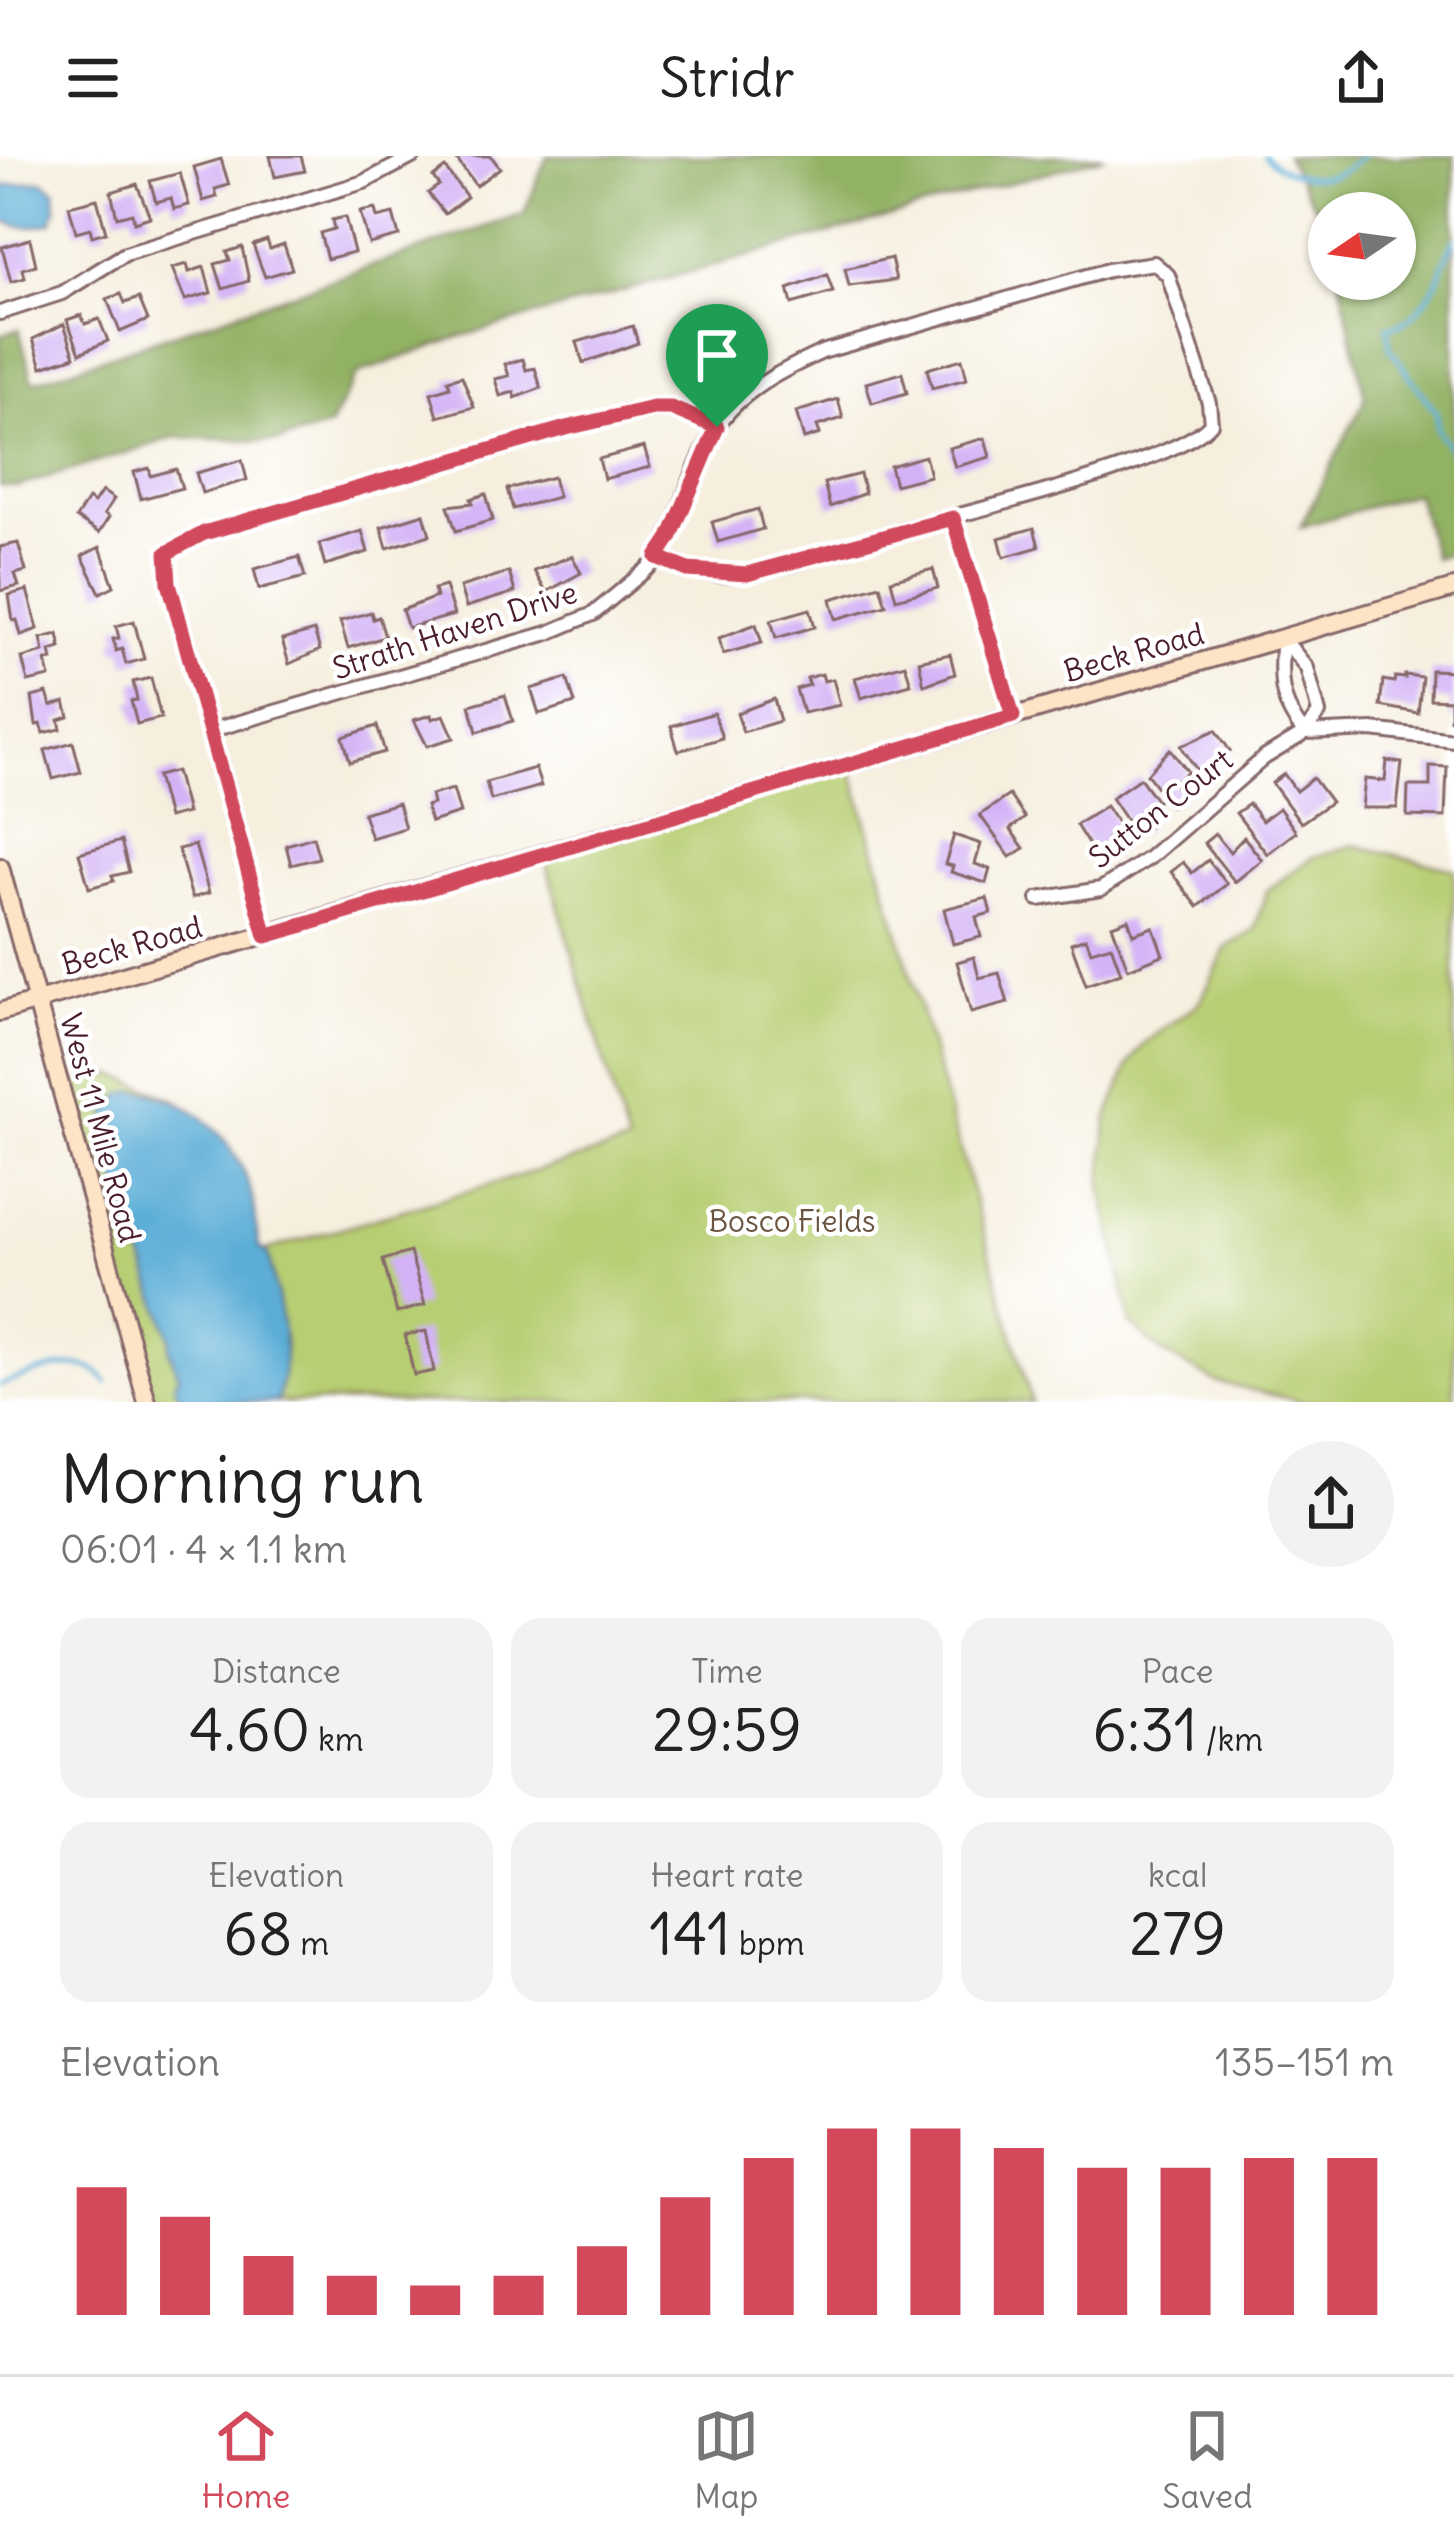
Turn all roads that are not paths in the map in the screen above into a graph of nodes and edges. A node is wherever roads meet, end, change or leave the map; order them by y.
1 (414, 156) edge
2 (0, 313) edge
3 (717, 427) junction
4 (953, 518) junction
5 (657, 557) junction
6 (1454, 588) edge
7 (1283, 638) junction
8 (1013, 716) junction
9 (208, 731) junction
10 (1305, 733) junction
11 (1454, 740) edge
12 (0, 867) edge
13 (1038, 899) dead end
14 (266, 936) junction
15 (37, 1002) junction
16 (0, 1012) edge
17 (147, 1402) edge

1 - 2 street
3 - 4 street, Strath Haven Drive
3 - 5 street, Strath Haven Drive
3 - 9 street
4 - 5 street
4 - 8 street
5 - 9 street, Strath Haven Drive
6 - 7 main road, Beck Road
7 - 8 main road, Beck Road
7 - 10 street
7 - 10 street
8 - 14 main road, Beck Road
9 - 14 street
10 - 11 street
10 - 13 street, Sutton Court
12 - 15 main road, West 11 Mile Road
14 - 15 main road, Beck Road
15 - 16 main road, Beck Road
15 - 17 main road, West 11 Mile Road

